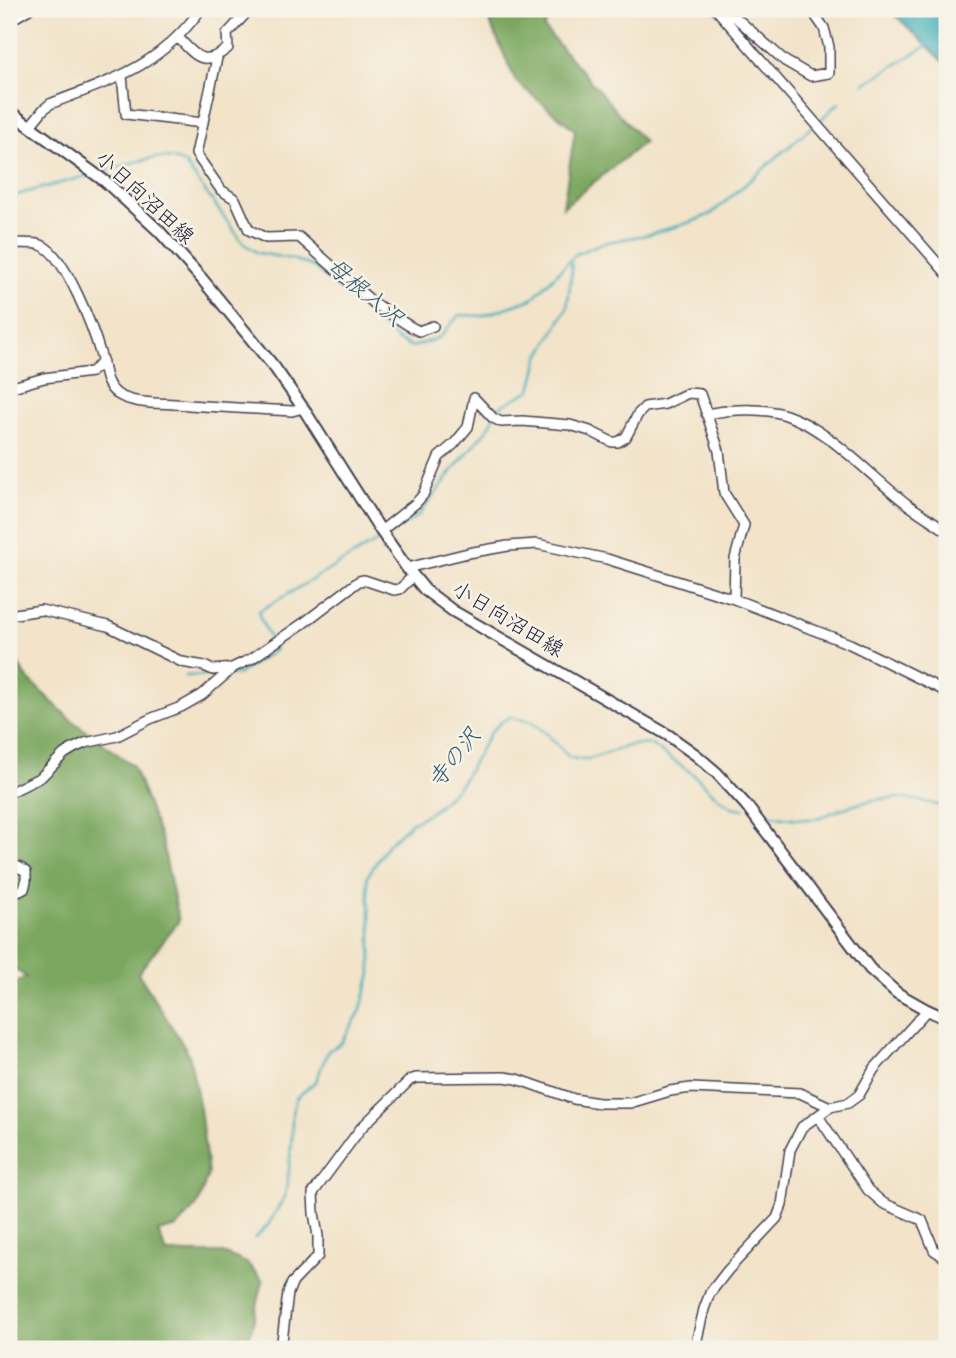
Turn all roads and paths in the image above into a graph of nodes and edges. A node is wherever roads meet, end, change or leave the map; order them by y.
1 (29, 9) edge
2 (201, 9) edge
3 (250, 9) edge
4 (716, 9) edge
5 (726, 9) edge
6 (811, 9) edge
7 (9, 21) edge
8 (178, 37) junction
9 (217, 58) junction
10 (122, 76) junction
11 (9, 111) edge
12 (203, 122) junction
13 (30, 126) junction
14 (9, 243) edge
15 (947, 274) edge
16 (433, 326) dead end
17 (103, 362) junction
18 (9, 388) edge
19 (303, 408) junction
20 (706, 414) junction
21 (381, 531) junction
22 (947, 531) edge
23 (410, 572) junction
24 (734, 599) junction
25 (9, 615) edge
26 (234, 667) junction
27 (947, 695) edge
28 (9, 793) edge
29 (9, 866) edge
30 (9, 896) edge
31 (927, 1010) junction
32 (947, 1019) edge
33 (830, 1107) junction
34 (818, 1116) junction
35 (947, 1259) edge
36 (281, 1349) edge
37 (696, 1349) edge

1 - 7 street
2 - 8 street
3 - 9 street
4 - 15 street
5 - 6 street
8 - 9 street
8 - 10 street
9 - 12 street
10 - 12 street
10 - 13 street
11 - 13 main road, 小日向沼田線
12 - 16 street
13 - 19 main road, 小日向沼田線
14 - 17 street
17 - 18 street
17 - 19 street
19 - 21 main road, 小日向沼田線
20 - 21 street
20 - 22 street
20 - 24 street
21 - 23 main road, 小日向沼田線
23 - 24 street
23 - 26 street
23 - 31 main road, 小日向沼田線
24 - 27 street
25 - 26 street
26 - 28 street
29 - 30 street
31 - 32 main road, 小日向沼田線
31 - 33 street
33 - 34 street
33 - 36 street
34 - 35 street
34 - 37 street

